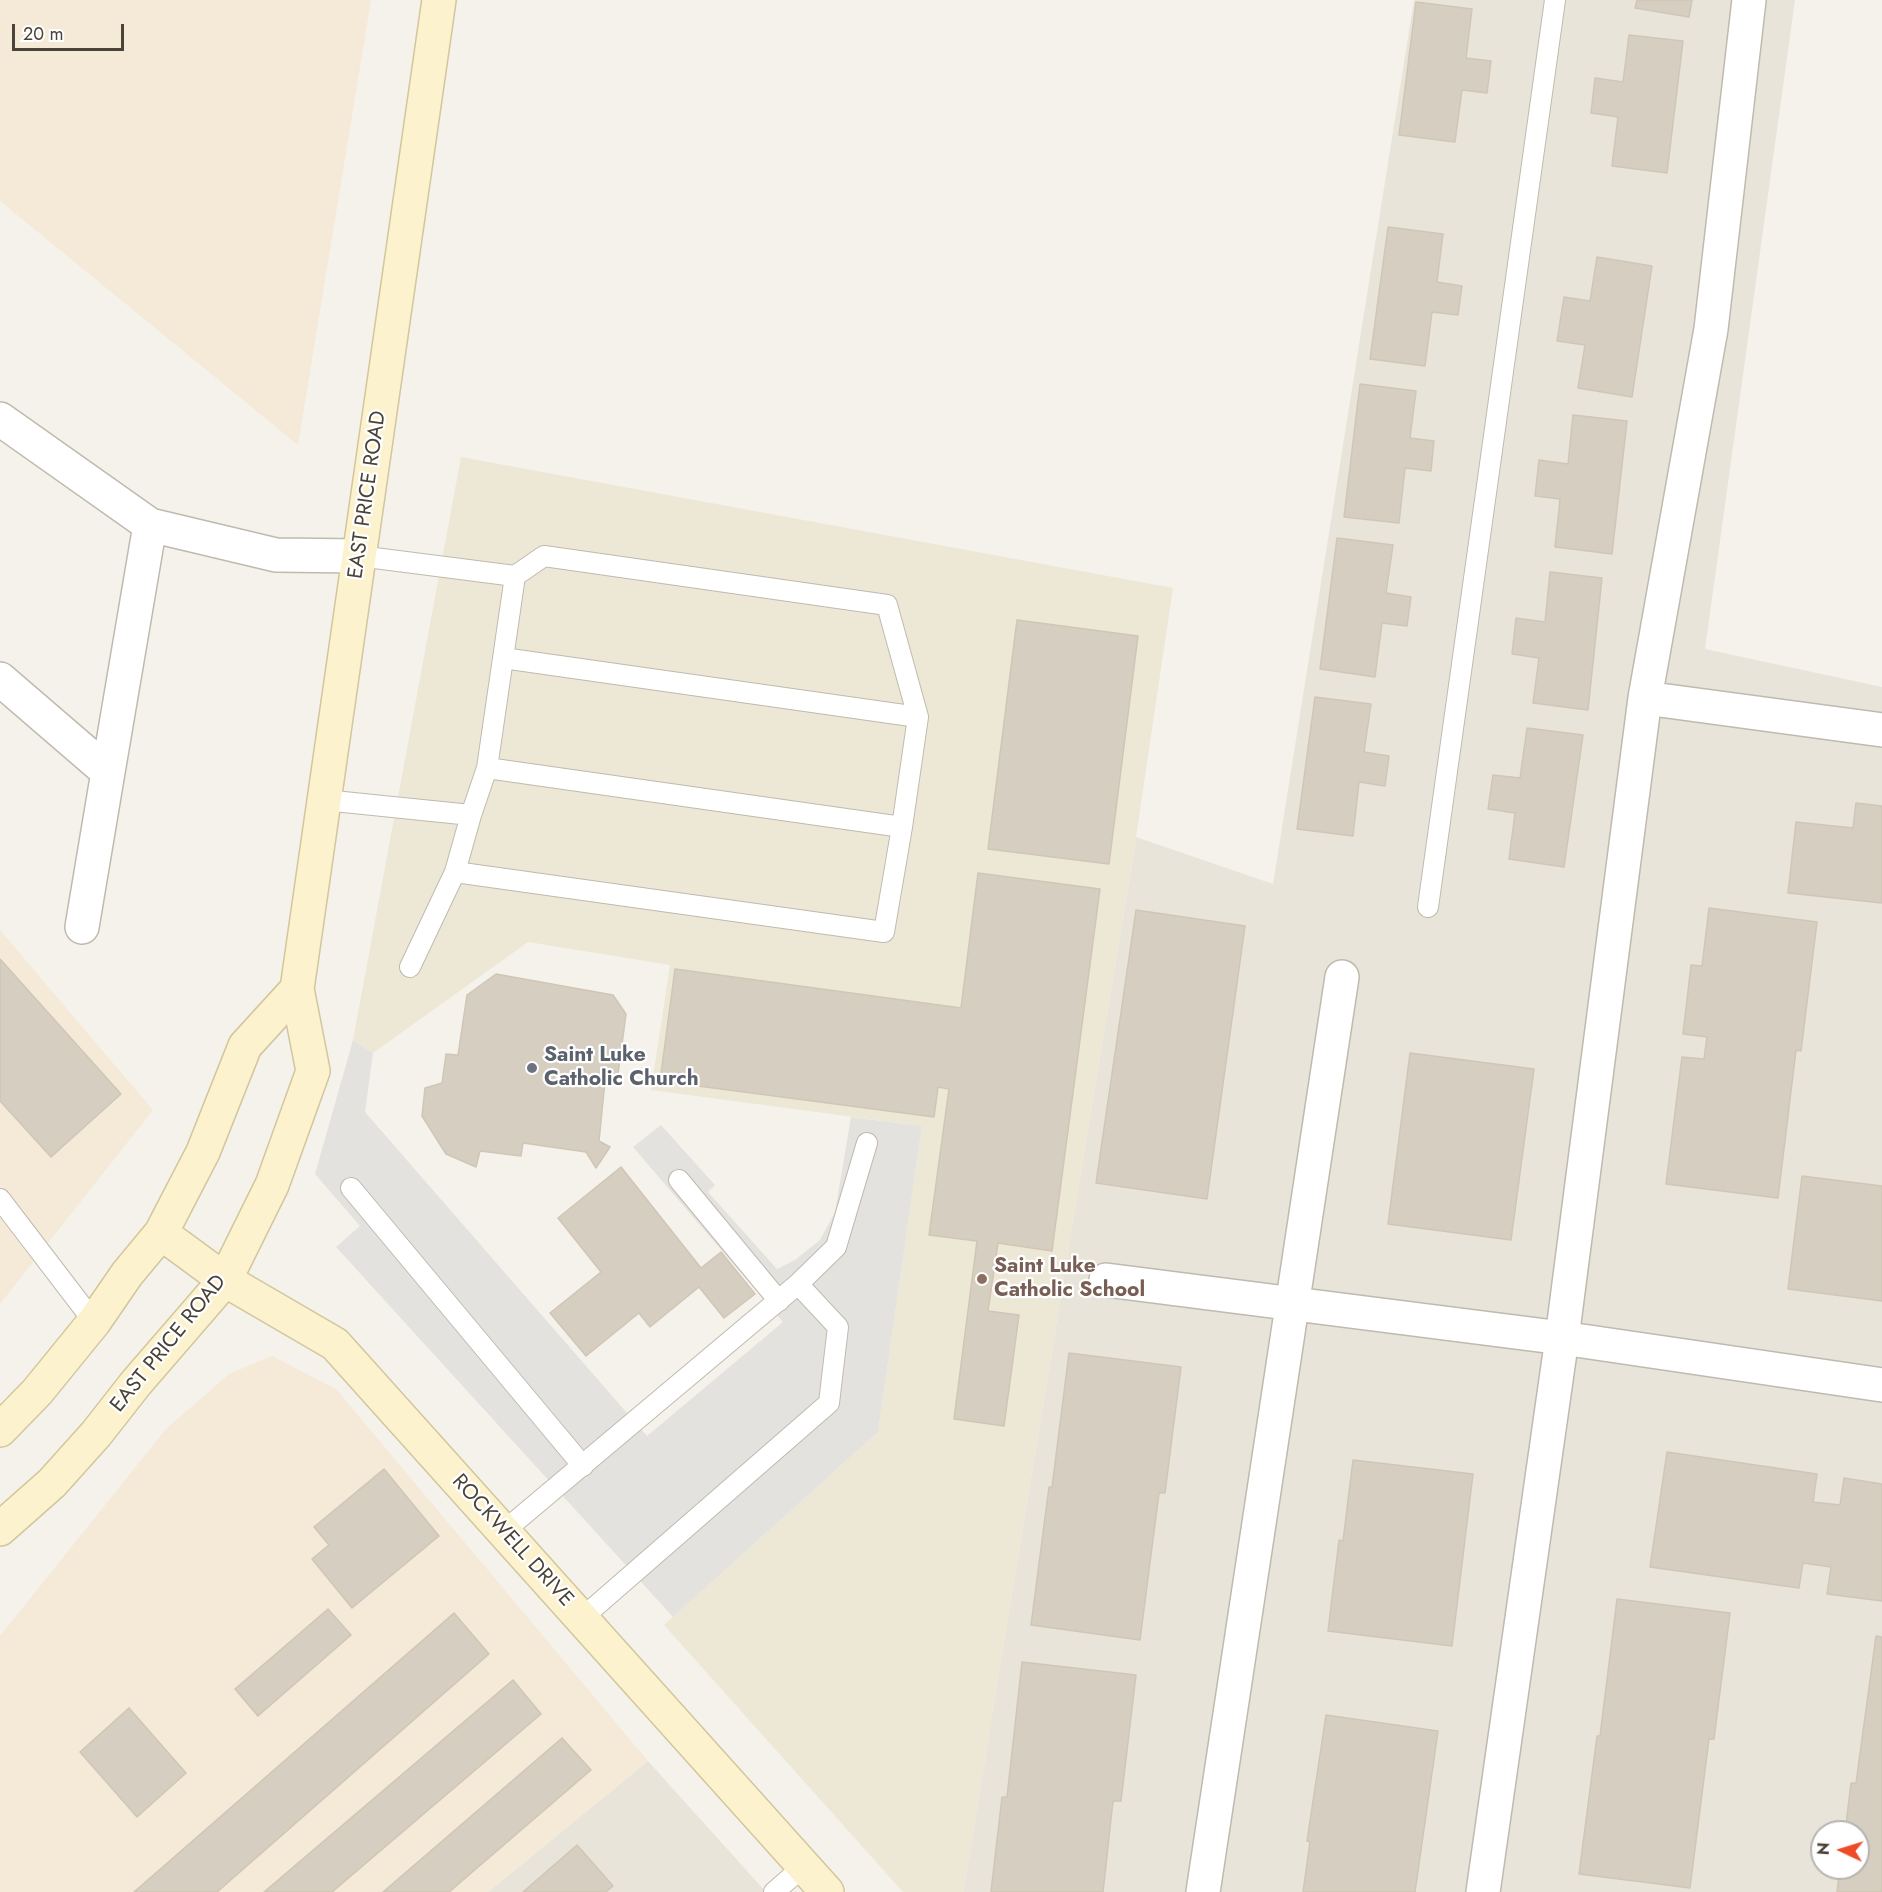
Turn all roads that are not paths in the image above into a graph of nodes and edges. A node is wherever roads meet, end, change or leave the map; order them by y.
1 (439, 0) edge
2 (1555, 0) edge
3 (1749, 0) edge
4 (0, 419) edge
5 (150, 525) junction
6 (359, 556) junction
7 (515, 576) junction
8 (503, 658) junction
9 (0, 679) edge
10 (1645, 699) junction
11 (918, 717) junction
12 (1882, 730) edge
13 (487, 768) junction
14 (108, 772) junction
15 (324, 800) junction
16 (471, 815) junction
17 (902, 827) junction
18 (455, 872) junction
19 (1428, 907) dead end
20 (82, 927) dead end
21 (410, 967) dead end
22 (1342, 977) dead end
23 (297, 989) junction
24 (867, 1143) dead end
25 (679, 1180) dead end
26 (351, 1188) dead end
27 (0, 1199) edge
28 (161, 1233) junction
29 (225, 1280) junction
30 (1106, 1280) dead end
31 (798, 1284) junction
32 (779, 1301) junction
33 (1292, 1304) junction
34 (94, 1322) junction
35 (1562, 1338) junction
36 (1882, 1385) edge
37 (0, 1430) edge
38 (583, 1466) junction
39 (0, 1529) edge
40 (504, 1531) junction
41 (582, 1618) junction
42 (804, 1866) junction
43 (774, 1892) edge
44 (827, 1892) edge
45 (1203, 1892) edge
46 (1483, 1892) edge

1 - 6 main road, EAST PRICE ROAD
2 - 19 lane
3 - 10 street
4 - 5 street
5 - 6 street
5 - 14 street
6 - 7 lane
6 - 15 main road, EAST PRICE ROAD
7 - 8 lane
7 - 11 lane
8 - 11 lane
8 - 13 lane
9 - 14 street
10 - 12 street
10 - 35 street
11 - 17 lane
13 - 16 lane
13 - 17 lane
14 - 20 street
15 - 16 lane
15 - 23 main road, EAST PRICE ROAD
16 - 18 lane
17 - 18 lane
18 - 21 lane
22 - 33 street
23 - 28 main road
23 - 29 main road, EAST PRICE ROAD
24 - 31 lane
25 - 32 lane
26 - 38 lane
27 - 34 lane
28 - 29 main road, ROCKWELL DRIVE
28 - 34 main road
29 - 39 main road, EAST PRICE ROAD
29 - 40 main road, ROCKWELL DRIVE
30 - 33 street
31 - 32 lane
31 - 41 lane
32 - 38 lane
33 - 35 street
33 - 45 street
34 - 37 main road
35 - 36 street
35 - 46 street
38 - 40 lane
40 - 41 main road, ROCKWELL DRIVE
41 - 42 main road, ROCKWELL DRIVE
42 - 43 lane
42 - 44 main road, ROCKWELL DRIVE

